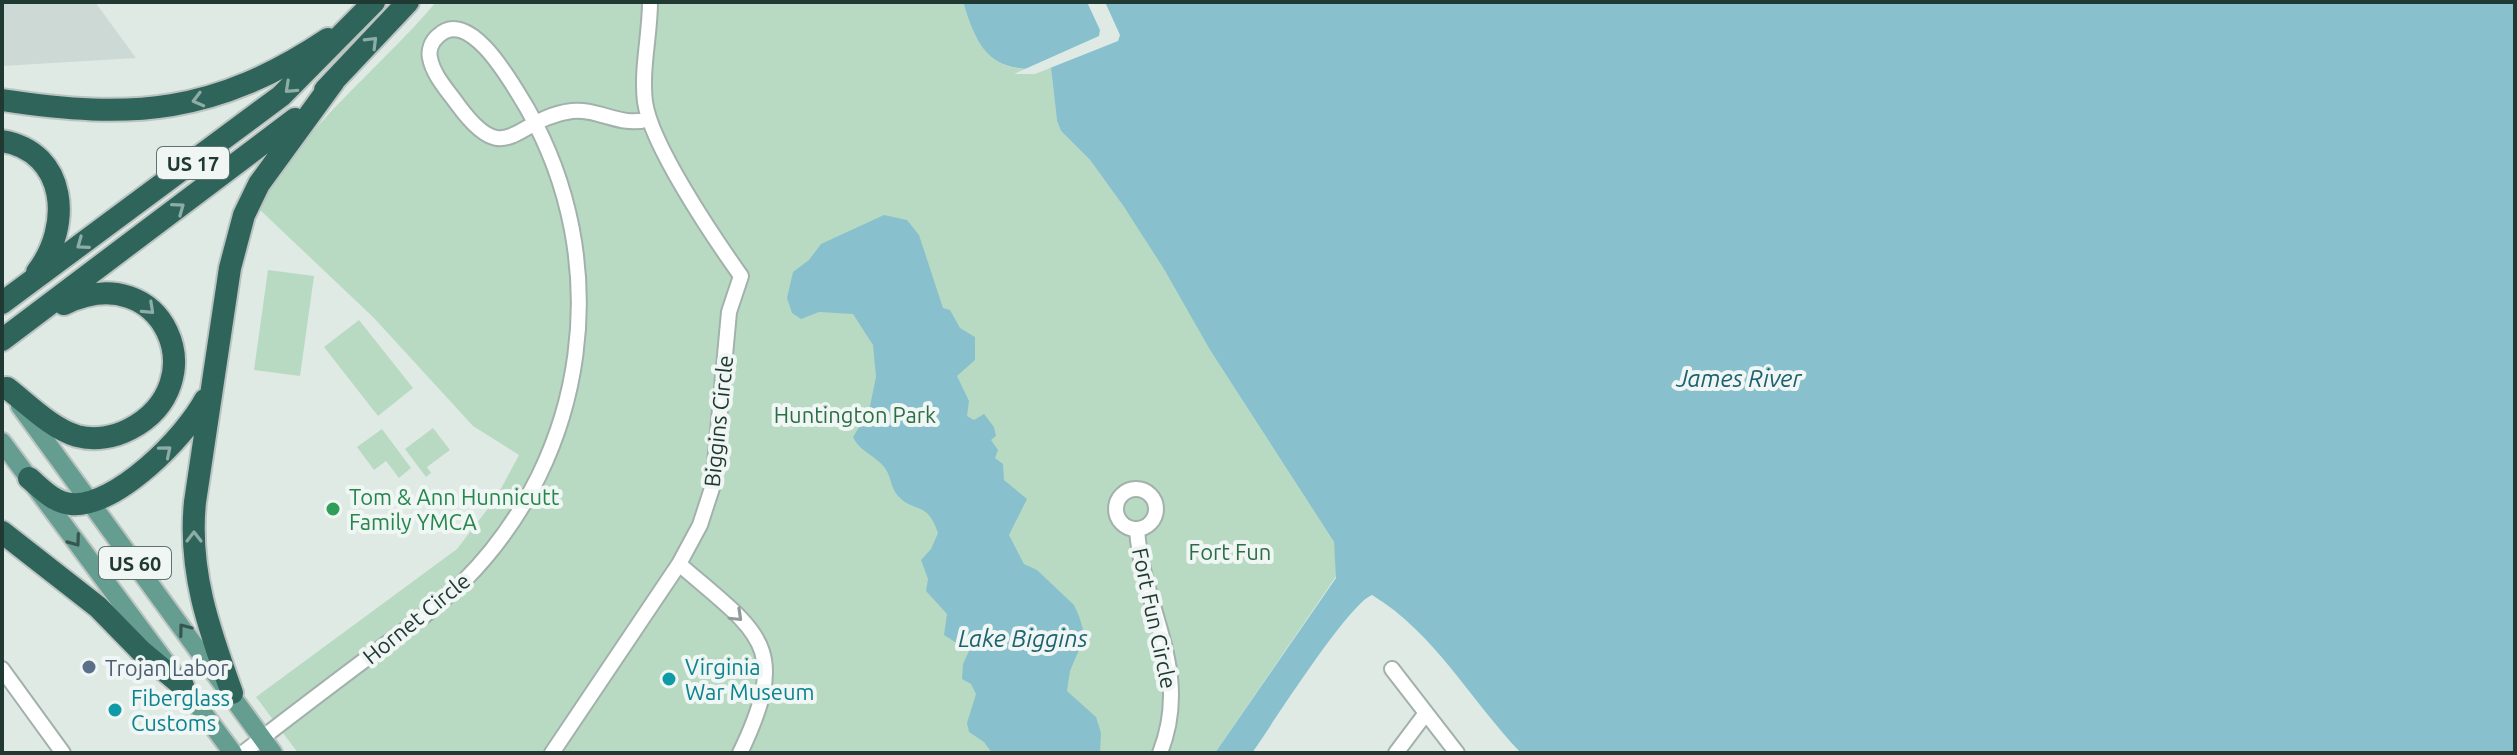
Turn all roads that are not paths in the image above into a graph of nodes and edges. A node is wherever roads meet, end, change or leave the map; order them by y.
1 (408, 2) edge
2 (650, 2) edge
3 (370, 8) edge
4 (334, 81) junction
5 (2, 100) edge
6 (649, 119) junction
7 (536, 124) junction
8 (2, 141) edge
9 (27, 285) junction
10 (5, 301) edge
11 (27, 322) junction
12 (2, 340) edge
13 (5, 385) edge
14 (212, 388) junction
15 (2, 442) edge
16 (29, 478) junction
17 (90, 502) junction
18 (1137, 529) dead end
19 (2, 532) edge
20 (679, 564) junction
21 (2, 669) edge
22 (1392, 669) dead end
23 (183, 686) junction
24 (232, 693) junction
25 (1426, 713) junction
26 (268, 745) edge
27 (63, 753) edge
28 (233, 753) edge
29 (243, 753) edge
30 (552, 753) edge
31 (740, 753) edge
32 (1160, 753) edge
33 (1396, 753) edge
34 (1457, 753) edge

4 -> 1 highway, US 17
2 - 6 street
3 -> 5 highway
3 -> 9 highway, US 17
11 -> 4 highway, US 17
4 - 14 highway
6 - 7 street
6 - 20 street, Biggins Circle
7 - 7 street
7 - 26 street, Hornet Circle
8 - 9 highway
9 - 10 highway, US 17
11 - 12 highway, US 17
11 -> 13 highway
13 - 17 main road, US 60
17 -> 14 highway
24 -> 14 highway
15 - 16 main road, US 60
16 - 17 highway
16 -> 23 main road, US 60
24 -> 17 main road, US 60
18 - 32 street, Fort Fun Circle
19 - 23 highway
20 - 30 street, Biggins Circle
20 -> 31 street
21 - 27 street
22 - 25 street
23 - 28 main road, US 60
24 - 26 main road, US 60
25 - 33 street
25 - 34 street
26 - 29 street, Hornet Circle

